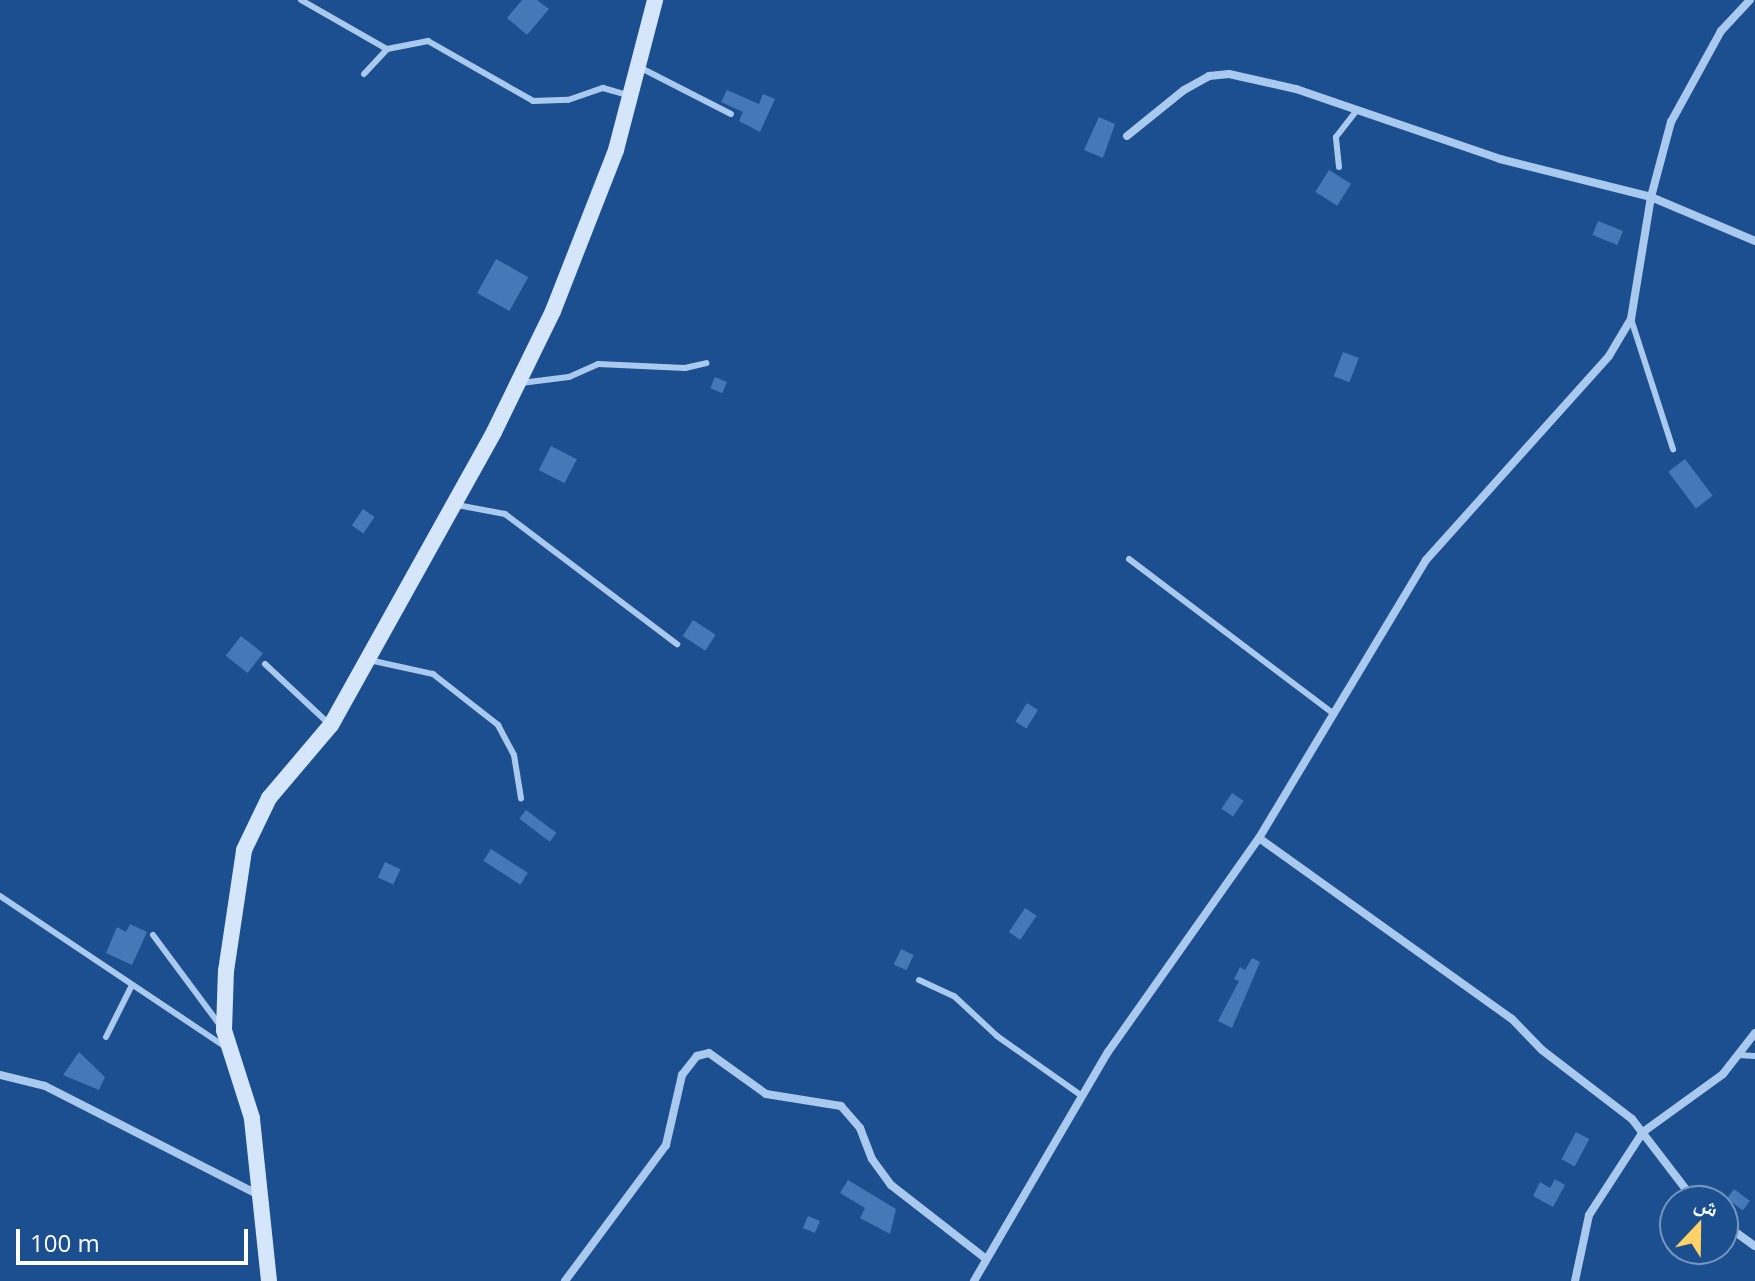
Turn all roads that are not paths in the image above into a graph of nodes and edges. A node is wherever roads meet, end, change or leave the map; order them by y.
1 (301, 0) edge
2 (655, 0) edge
3 (1750, 0) edge
4 (387, 49) junction
5 (638, 66) junction
6 (364, 74) dead end
7 (630, 96) junction
8 (1357, 110) junction
9 (731, 114) dead end
10 (1127, 136) dead end
11 (1339, 167) dead end
12 (1651, 197) junction
13 (1755, 241) edge
14 (1631, 319) junction
15 (706, 363) dead end
16 (518, 383) junction
17 (1673, 449) dead end
18 (453, 505) junction
19 (1129, 559) dead end
20 (677, 644) dead end
21 (365, 659) junction
22 (265, 664) dead end
23 (1331, 712) junction
24 (331, 725) junction
25 (521, 798) dead end
26 (1259, 838) junction
27 (0, 896) edge
28 (153, 935) dead end
29 (919, 980) dead end
30 (132, 985) junction
31 (224, 1030) junction
32 (1755, 1033) edge
33 (106, 1037) dead end
34 (230, 1050) junction
35 (1738, 1055) junction
36 (1755, 1056) edge
37 (0, 1075) edge
38 (1082, 1096) junction
39 (1643, 1132) junction
40 (1683, 1185) edge
41 (262, 1196) junction
42 (986, 1259) junction
43 (269, 1281) edge
44 (565, 1281) edge
45 (974, 1281) edge
46 (1575, 1281) edge

1 - 4 lane
2 - 5 street
3 - 12 street
4 - 6 lane
4 - 7 lane
5 - 7 street
5 - 9 lane
7 - 16 street
8 - 10 street
8 - 11 lane
8 - 12 street
12 - 13 street
12 - 14 street
14 - 17 lane
14 - 23 street
15 - 16 lane
16 - 18 street
18 - 20 lane
18 - 21 street
19 - 23 lane
21 - 24 street
21 - 25 lane
22 - 24 lane
23 - 26 street
24 - 31 street
26 - 38 street
26 - 39 street
27 - 30 lane
28 - 31 lane
29 - 38 lane
30 - 33 lane
30 - 34 lane
31 - 34 street
32 - 35 street
34 - 41 street
35 - 36 lane
35 - 39 street
37 - 41 street
38 - 42 street
39 - 40 street
39 - 46 street
41 - 43 street
42 - 44 street
42 - 45 street

